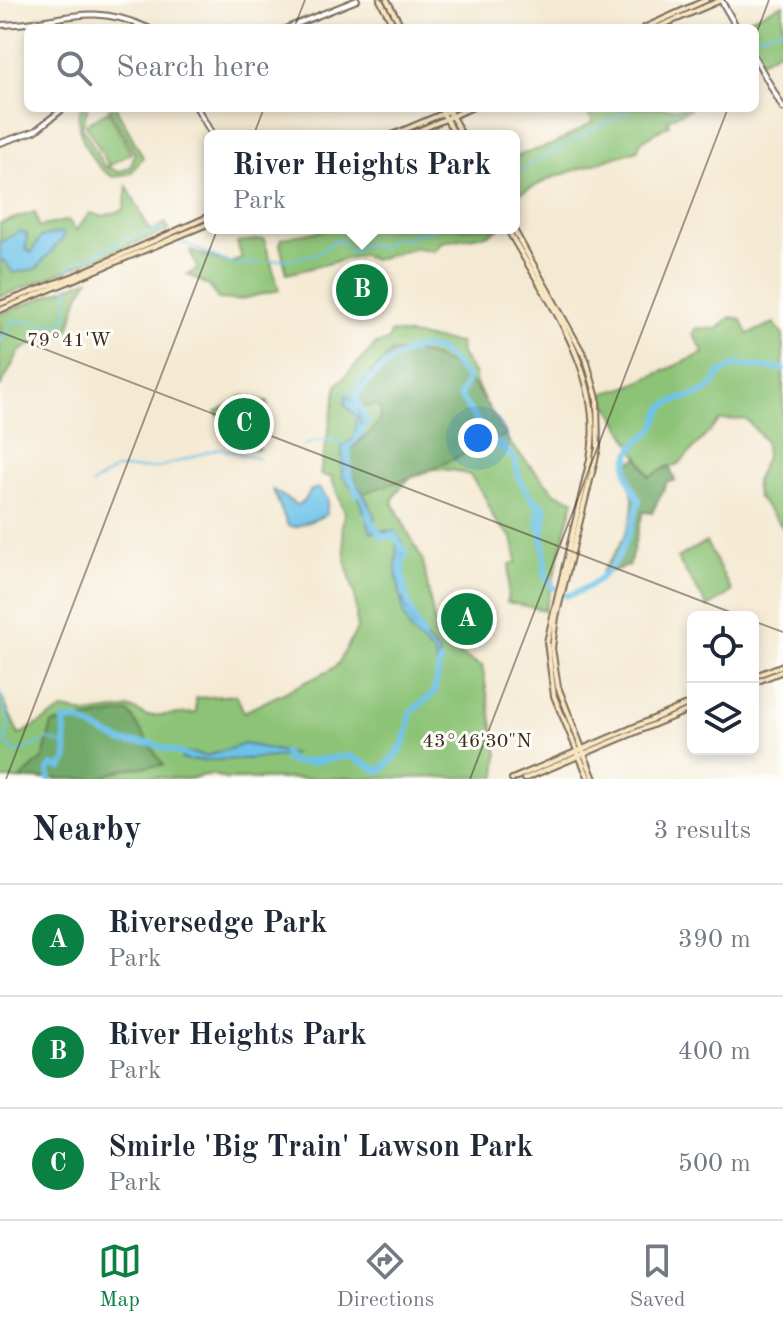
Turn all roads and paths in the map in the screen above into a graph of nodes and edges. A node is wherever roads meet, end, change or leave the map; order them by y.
1 (357, 0) edge
2 (380, 0) edge
3 (387, 0) edge
4 (706, 0) edge
5 (721, 0) edge
6 (49, 11) dead end
7 (125, 11) dead end
8 (143, 24) edge
9 (297, 24) edge
10 (393, 24) edge
11 (400, 24) edge
12 (653, 24) edge
13 (665, 24) edge
14 (735, 24) edge
15 (0, 25) edge
16 (759, 65) edge
17 (783, 108) edge
18 (59, 112) edge
19 (199, 112) edge
20 (446, 113) edge
21 (210, 130) edge
22 (405, 130) edge
23 (416, 130) edge
24 (459, 130) edge
25 (0, 143) edge
26 (204, 219) edge
27 (204, 226) edge
28 (510, 234) edge
29 (516, 234) edge
30 (60, 285) junction
31 (0, 304) edge
32 (0, 310) edge
33 (568, 559) junction
34 (783, 668) edge
35 (759, 678) edge
36 (687, 705) edge
37 (687, 710) edge
38 (581, 753) junction
39 (512, 779) edge
40 (524, 779) edge
41 (592, 779) edge

1 - 9 street
2 - 10 main road
3 - 11 main road
4 - 12 main road
5 - 13 main road
5 - 14 street
6 - 15 street
7 - 8 street
16 - 17 street
18 - 25 street
19 - 21 street
20 - 22 main road
20 - 23 main road
20 - 24 main road
26 - 30 main road
27 - 30 main road
28 - 33 main road
29 - 33 main road
30 - 31 main road
30 - 32 main road
33 - 38 main road
33 - 38 main road
34 - 35 main road
36 - 38 main road
37 - 38 main road
38 - 39 main road
38 - 40 main road
38 - 41 main road

